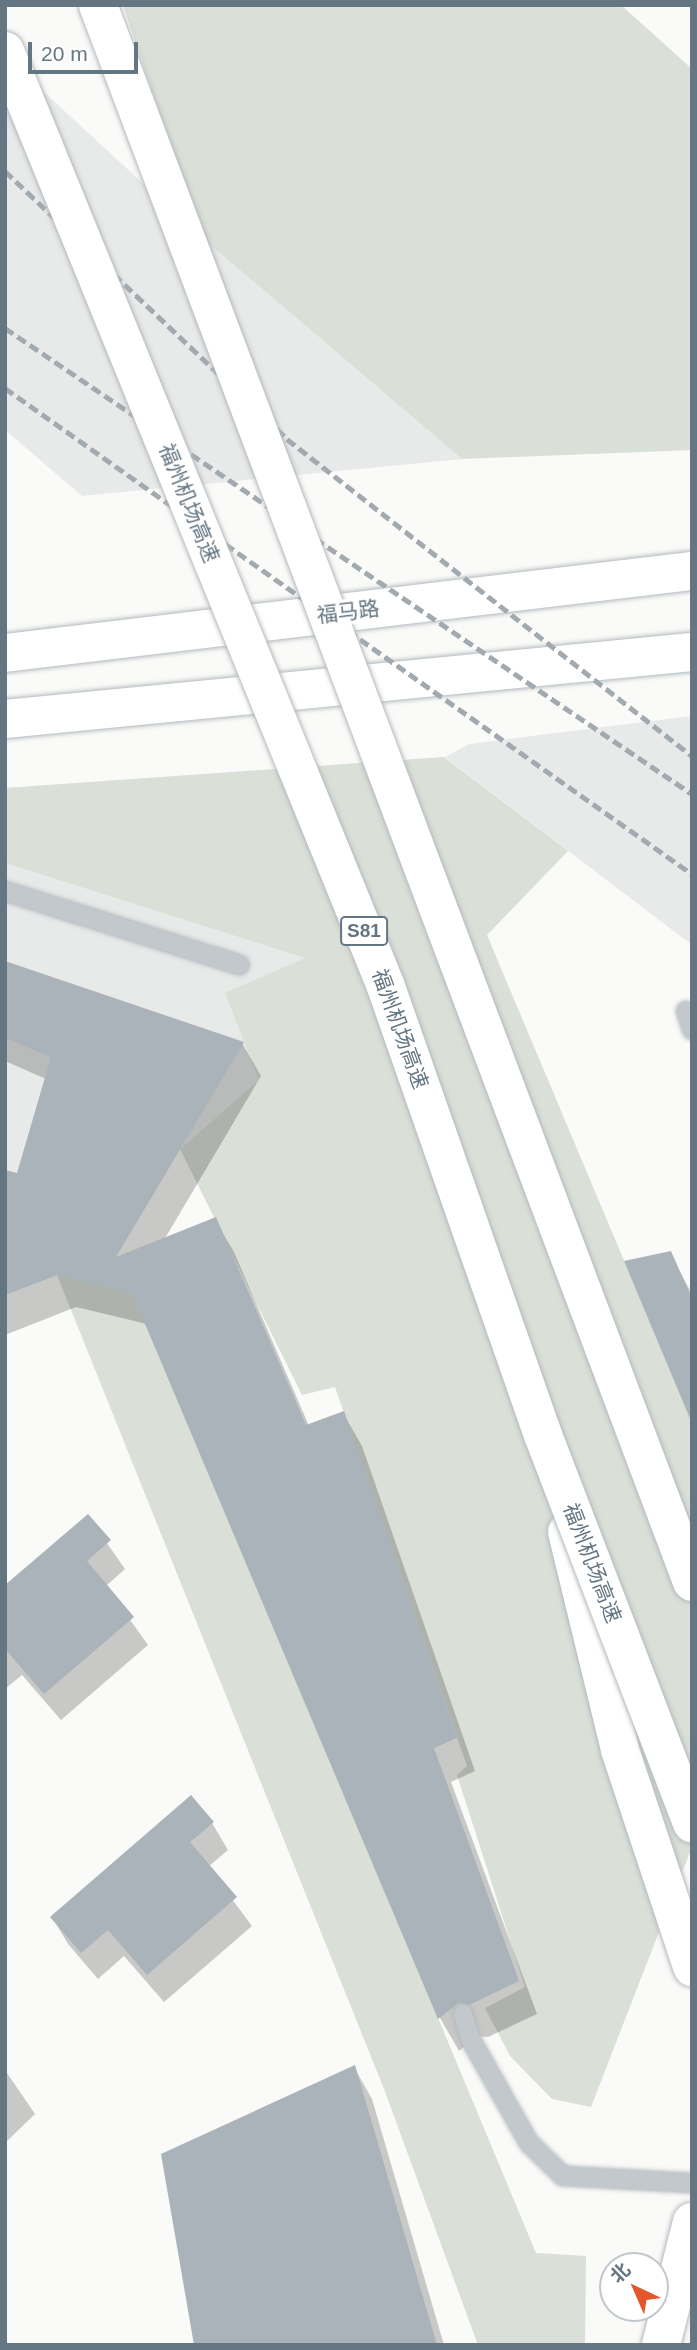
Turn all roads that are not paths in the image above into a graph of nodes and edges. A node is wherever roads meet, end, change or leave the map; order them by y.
1 (98, 5) edge
2 (5, 51) edge
3 (692, 571) edge
4 (692, 652) edge
5 (5, 653) edge
6 (5, 719) edge
7 (5, 891) edge
8 (240, 965) dead end
9 (686, 1011) dead end
10 (692, 1030) edge
11 (543, 1435) junction
12 (692, 1582) edge
13 (692, 1823) edge
14 (692, 1967) edge
15 (463, 2014) dead end
16 (692, 2183) edge
17 (692, 2221) edge
18 (662, 2345) edge

1 - 12 main road, bridge
2 - 11 main road, 福州机场高速 / S81, bridge
3 - 5 main road, 福马路
4 - 6 main road
7 - 8 lane
9 - 10 lane
11 - 13 main road, 福州机场高速 / S81, bridge
11 - 14 main road, bridge
15 - 16 lane
17 - 18 main road

